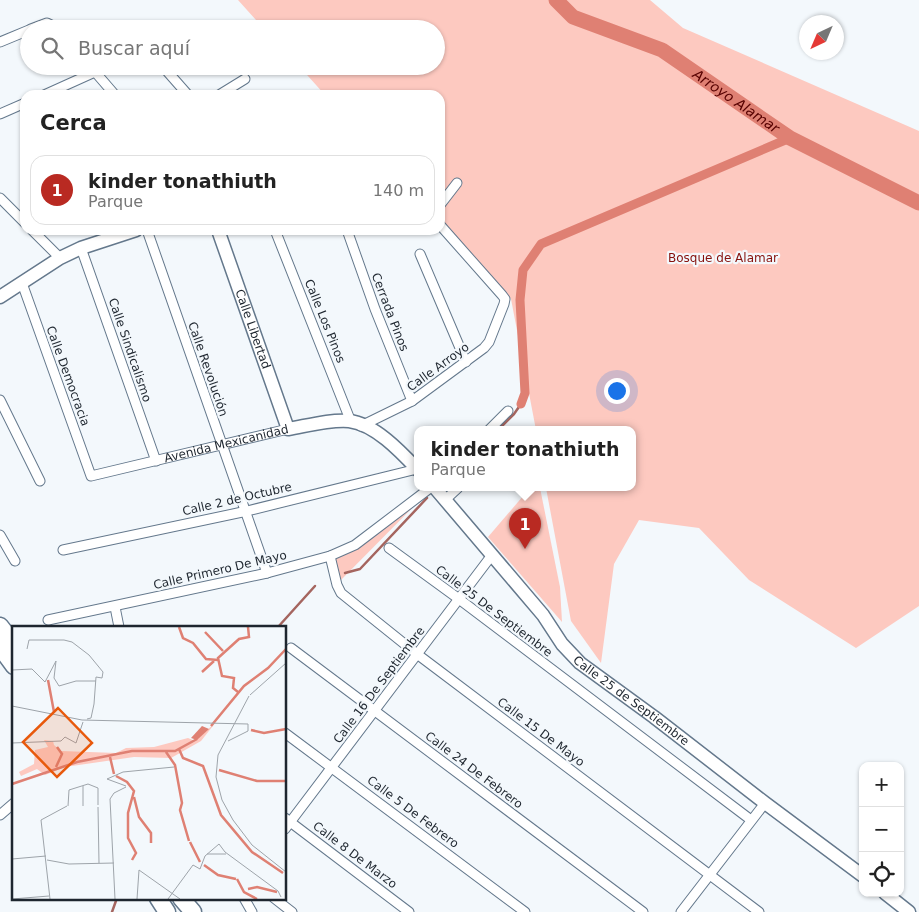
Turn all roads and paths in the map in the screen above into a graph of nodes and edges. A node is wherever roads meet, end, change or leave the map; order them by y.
1 (20, 33) edge
2 (0, 42) edge
3 (82, 75) edge
4 (98, 75) edge
5 (170, 75) edge
6 (245, 78) dead end
7 (53, 90) edge
8 (111, 90) edge
9 (183, 90) edge
10 (227, 90) edge
11 (20, 105) edge
12 (0, 114) edge
13 (457, 183) dead end
14 (0, 198) edge
15 (445, 199) edge
16 (20, 218) edge
17 (445, 231) edge
18 (37, 235) edge
19 (121, 235) edge
20 (149, 235) edge
21 (220, 235) edge
22 (277, 235) edge
23 (349, 235) edge
24 (81, 248) junction
25 (420, 254) dead end
26 (60, 258) junction
27 (22, 283) junction
28 (0, 296) edge
29 (466, 362) junction
30 (0, 400) edge
31 (412, 401) junction
32 (508, 411) dead end
33 (356, 423) junction
34 (492, 426) edge
35 (288, 429) junction
36 (221, 445) junction
37 (156, 461) junction
38 (414, 466) edge
39 (414, 470) edge
40 (91, 476) joint
41 (40, 481) dead end
42 (426, 491) edge
43 (438, 491) edge
44 (455, 491) edge
45 (445, 500) junction
46 (246, 512) junction
47 (0, 535) edge
48 (389, 548) dead end
49 (63, 550) dead end
50 (492, 555) junction
51 (330, 556) junction
52 (15, 561) dead end
53 (267, 573) junction
54 (459, 599) junction
55 (114, 607) junction
56 (48, 620) dead end
57 (0, 626) edge
58 (119, 626) edge
59 (12, 641) edge
60 (0, 647) edge
61 (291, 648) dead end
62 (418, 654) junction
63 (12, 663) edge
64 (374, 711) junction
65 (286, 734) edge
66 (332, 767) junction
67 (765, 804) junction
68 (12, 805) edge
69 (0, 815) edge
70 (751, 820) junction
71 (287, 823) edge
72 (859, 873) edge
73 (709, 875) junction
74 (890, 897) edge
75 (152, 900) edge
76 (159, 900) edge
77 (173, 900) edge
78 (183, 900) edge
79 (245, 900) edge
80 (277, 900) edge
81 (158, 912) edge
82 (167, 912) edge
83 (181, 912) edge
84 (193, 912) edge
85 (252, 912) edge
86 (292, 912) edge
87 (410, 912) edge
88 (525, 912) edge
89 (643, 912) edge
90 (681, 912) edge
91 (759, 912) edge
92 (909, 912) edge

1 - 2 street
3 - 7 street
4 - 8 street
5 - 9 street
6 - 10 street
11 - 12 street
13 - 15 street
14 - 16 street
17 - 29 street, Calle Arroyo
18 - 26 street
19 - 24 main road
20 - 36 street, Calle Revolución
21 - 35 main road, Calle Libertad
22 - 33 street, Calle Los Pinos
23 - 31 street, Cerrada Pinos
24 - 26 main road
24 - 37 street, Calle Sindicalismo
25 - 29 street
26 - 27 main road
27 - 28 main road
27 - 40 street, Calle Democracia
29 - 31 street, Calle Arroyo
30 - 41 street
31 - 33 street, Calle Arroyo
32 - 34 street
33 - 35 main road, Avenida Mexicanidad
33 - 38 main road
35 - 36 street, Avenida Mexicanidad
36 - 37 street, Avenida Mexicanidad
36 - 46 street, Calle Revolución
37 - 40 street, Avenida Mexicanidad
39 - 46 street, Calle 2 de Octubre
42 - 51 street
43 - 45 main road, Calle 25 de Septiembre
44 - 45 street
45 - 50 main road, Calle 25 de Septiembre
46 - 49 street, Calle 2 de Octubre
46 - 53 street, Calle Revolución
47 - 52 street
48 - 54 street, Calle 25 De Septiembre
50 - 54 street, Calle 16 De Septiembre
50 - 67 main road, Calle 25 de Septiembre
51 - 53 street, Calle Primero De Mayo
51 - 62 street, Calle 15 De Mayo
53 - 55 street, Calle Primero De Mayo
54 - 62 street, Calle 16 De Septiembre
54 - 70 street, Calle 25 De Septiembre
55 - 56 street, Calle Primero De Mayo
55 - 58 street
57 - 59 highway
60 - 63 highway
61 - 64 street, Calle 24 De Febrero
62 - 64 street, Calle 16 De Septiembre
62 - 73 street, Calle 15 De Mayo
64 - 66 street, Calle 16 De Septiembre
64 - 89 street, Calle 24 De Febrero
65 - 66 street, Calle 5 De Febrero
66 - 71 street, Calle 16 De Septiembre
66 - 88 street, Calle 5 De Febrero
67 - 70 street
67 - 72 main road, Calle 25 de Septiembre
68 - 69 street
70 - 73 street
71 - 87 street, Calle 8 De Marzo
73 - 90 street
73 - 91 street, Calle 15 De Mayo
74 - 92 main road
75 - 81 highway
76 - 82 highway
77 - 83 highway
78 - 84 highway
79 - 85 street
80 - 86 street

